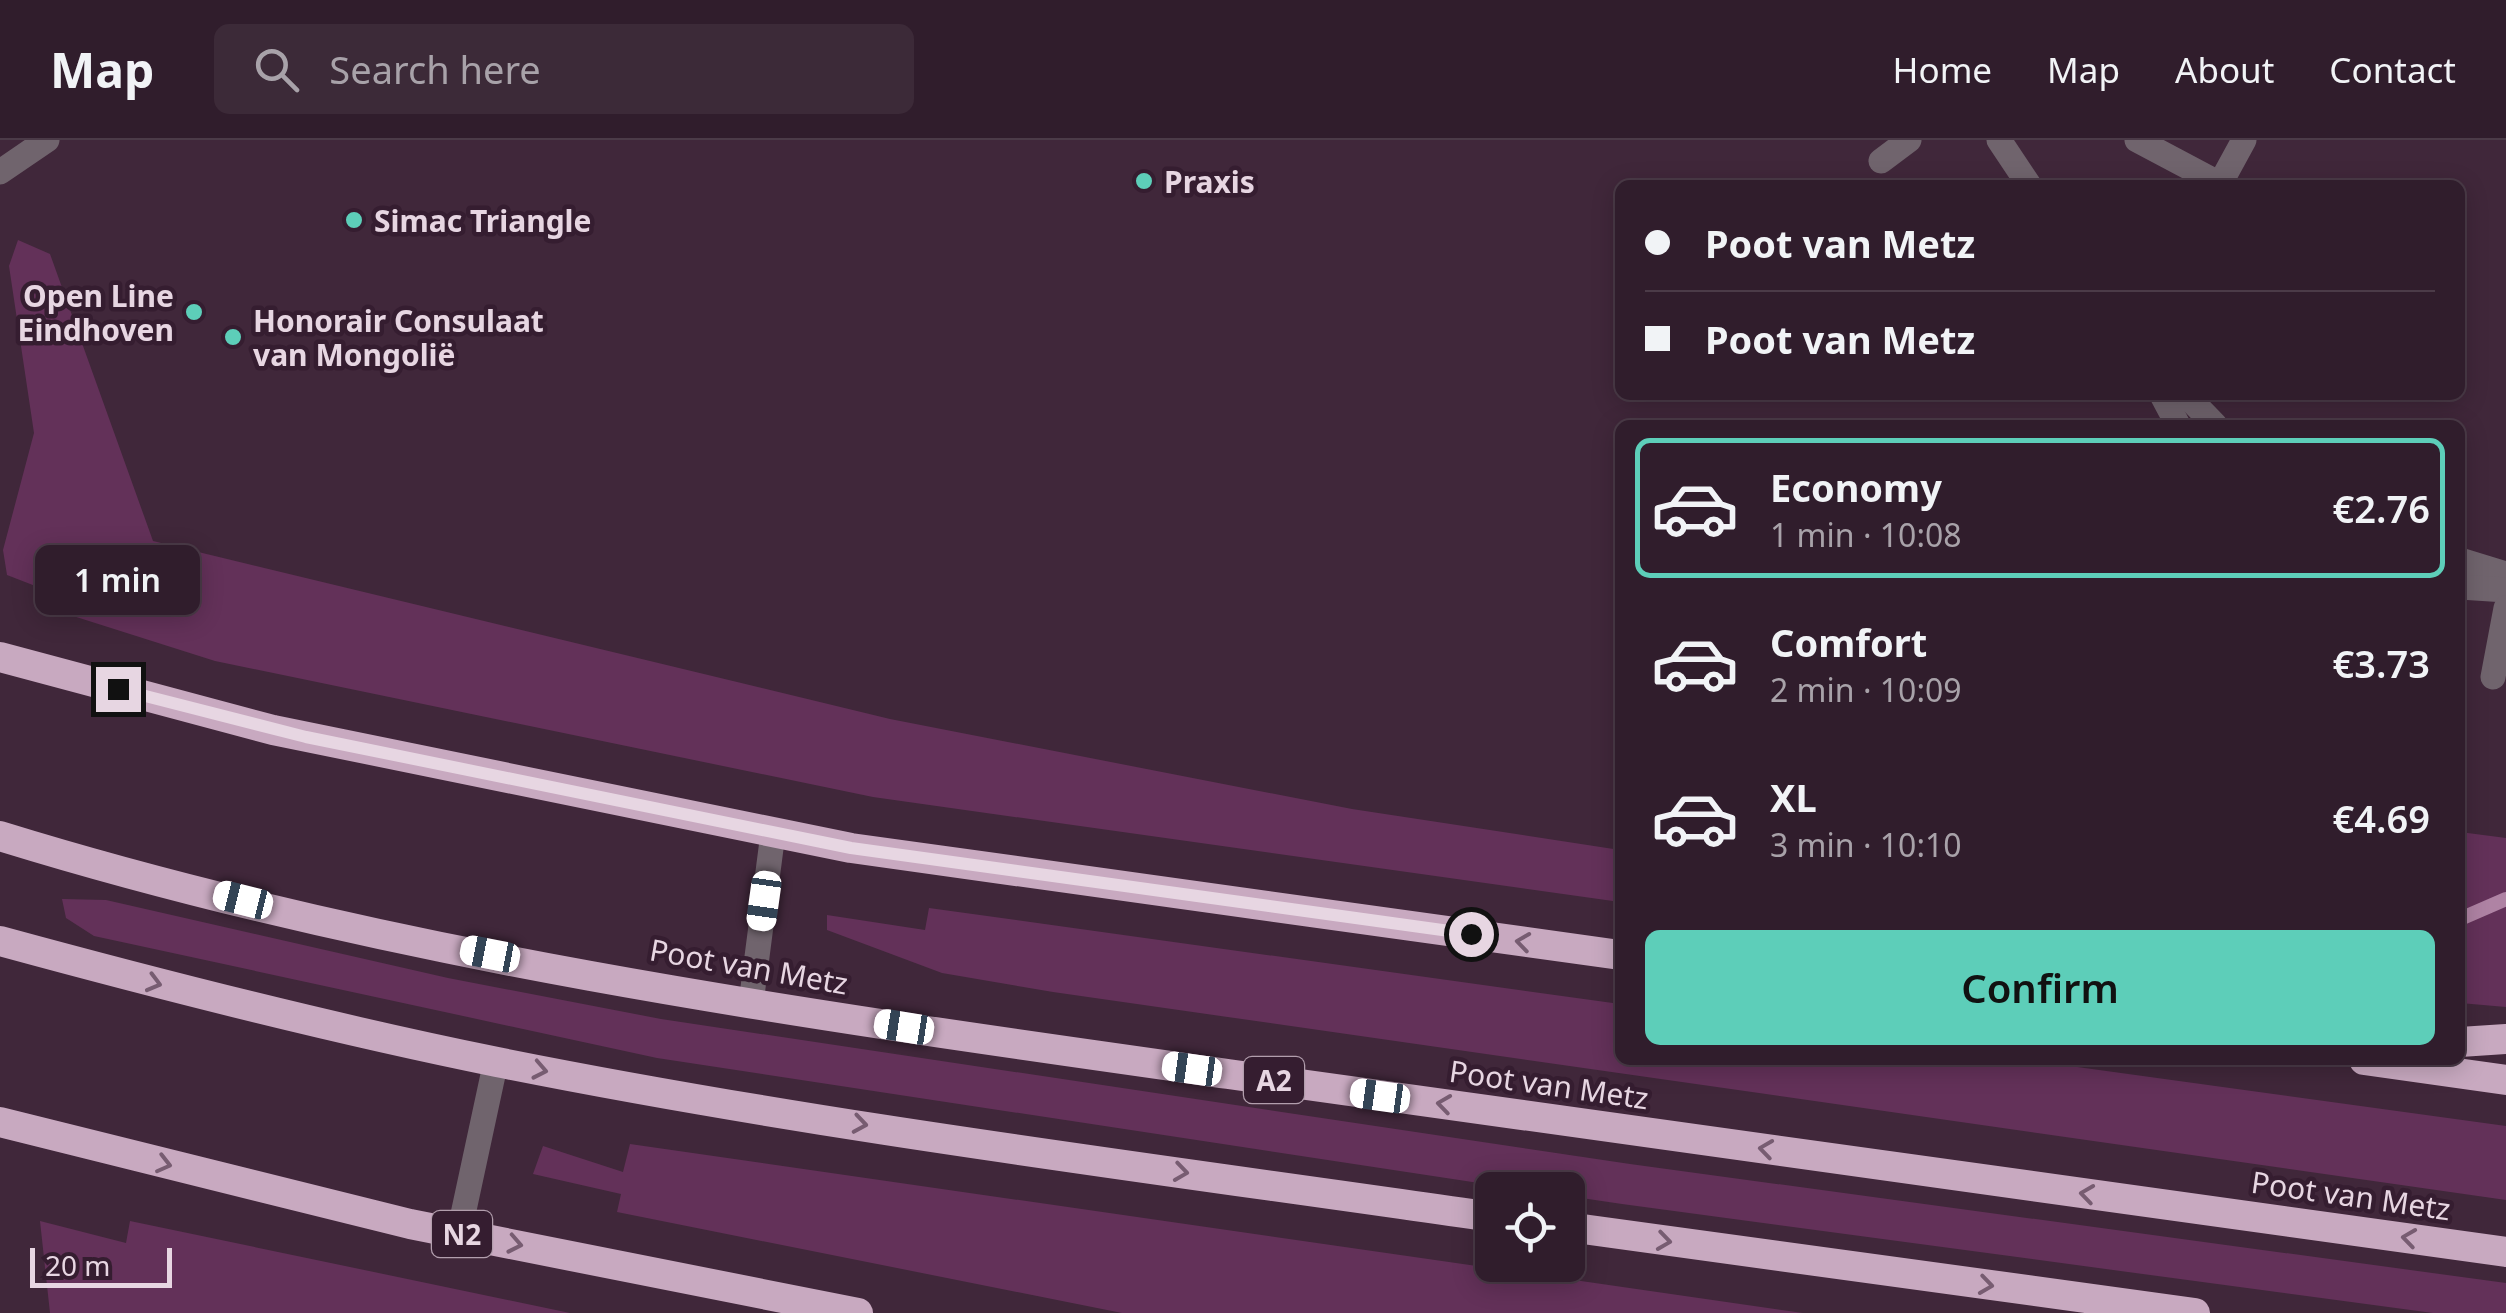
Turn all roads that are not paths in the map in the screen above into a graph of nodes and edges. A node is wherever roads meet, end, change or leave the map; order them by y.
1 (47, 140) edge
2 (1909, 140) edge
3 (1998, 140) edge
4 (2137, 140) edge
5 (2244, 140) edge
6 (1881, 161) dead end
7 (0, 172) edge
8 (2026, 180) edge
9 (2212, 180) edge
10 (2222, 180) edge
11 (2191, 400) edge
12 (2210, 420) edge
13 (2465, 562) edge
14 (2506, 574) edge
15 (2465, 587) edge
16 (2506, 590) edge
17 (2506, 608) edge
18 (0, 657) edge
19 (2492, 677) dead end
20 (774, 833) junction
21 (0, 836) edge
22 (0, 941) edge
23 (1615, 954) edge
24 (750, 1003) junction
25 (2506, 1039) edge
26 (2465, 1042) edge
27 (496, 1062) junction
28 (2403, 1065) edge
29 (2506, 1080) edge
30 (0, 1122) edge
31 (1475, 1214) edge
32 (1585, 1229) edge
33 (459, 1234) junction
34 (2506, 1252) edge
35 (858, 1313) edge
36 (2195, 1313) edge

1 - 7 street
2 - 6 street
3 - 8 street
4 - 9 street
5 - 10 street
11 - 12 street
13 - 14 street
15 - 16 street
17 - 19 street
18 - 20 highway
23 -> 20 highway
20 - 24 street
21 - 24 highway, Poot van Metz / A2
22 -> 27 highway
34 -> 24 highway, Poot van Metz / A2
25 - 26 highway
27 -> 31 highway
27 - 33 street
28 - 29 highway
30 -> 33 highway, N2
32 -> 36 highway
33 -> 35 highway, N2

